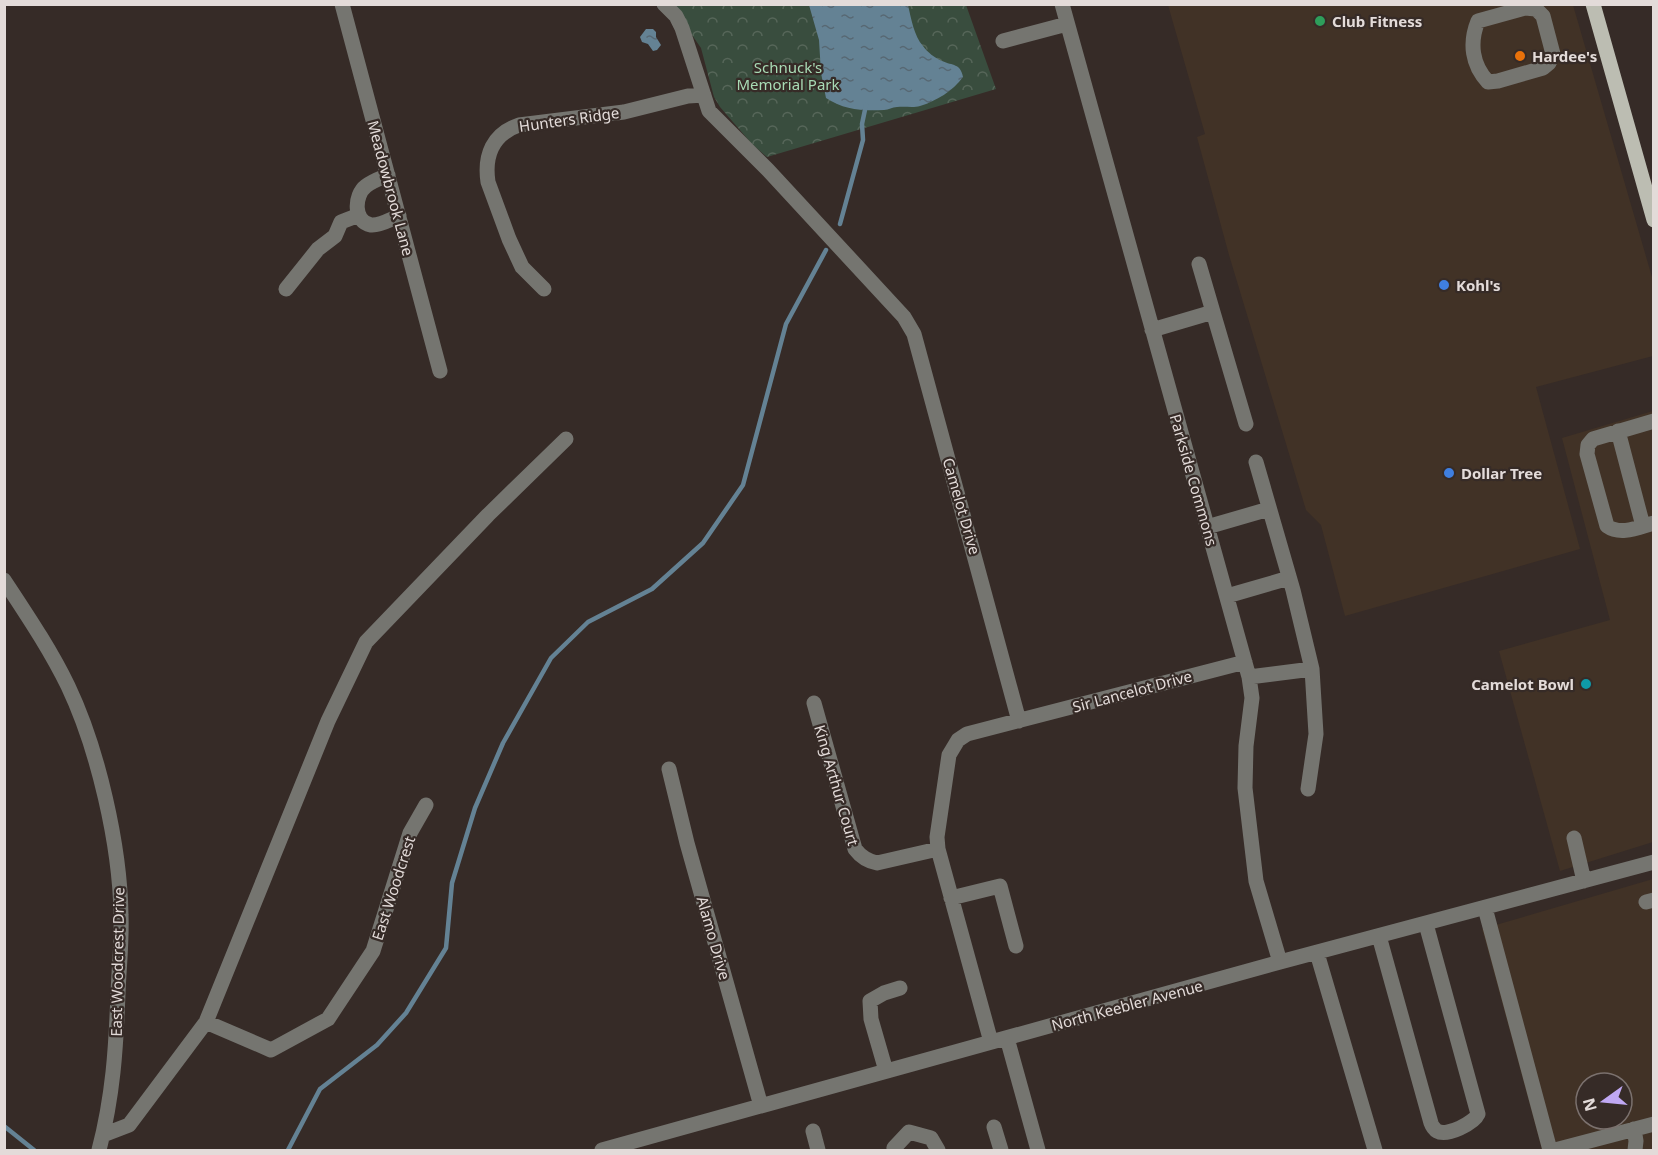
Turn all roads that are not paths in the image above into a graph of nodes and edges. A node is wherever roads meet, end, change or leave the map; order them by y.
1 (342, 4) edge
2 (664, 4) edge
3 (1062, 4) edge
4 (1593, 4) edge
5 (1543, 16) joint
6 (1067, 24) junction
7 (1003, 41) dead end
8 (704, 94) junction
9 (388, 175) junction
10 (359, 215) junction
11 (399, 216) junction
12 (1653, 220) edge
13 (1199, 264) dead end
14 (286, 289) dead end
15 (544, 289) dead end
16 (1213, 312) junction
17 (1152, 330) junction
18 (440, 371) dead end
19 (1653, 421) edge
20 (1245, 424) dead end
21 (1618, 431) junction
22 (566, 439) dead end
23 (1256, 462) dead end
24 (1269, 509) junction
25 (1648, 524) edge
26 (1207, 527) junction
27 (1289, 578) junction
28 (4, 580) edge
29 (1227, 596) junction
30 (1247, 669) junction
31 (1312, 669) junction
32 (814, 703) dead end
33 (1019, 721) junction
34 (669, 769) dead end
35 (1308, 789) dead end
36 (426, 805) dead end
37 (1574, 838) dead end
38 (938, 849) junction
39 (1653, 862) edge
40 (1584, 881) junction
41 (951, 898) junction
42 (1485, 908) junction
43 (1426, 924) junction
44 (1379, 936) junction
45 (1016, 946) dead end
46 (1317, 953) junction
47 (1280, 962) junction
48 (900, 988) dead end
49 (206, 1022) junction
50 (1007, 1038) junction
51 (991, 1042) junction
52 (886, 1071) junction
53 (761, 1106) junction
54 (1653, 1124) edge
55 (994, 1127) dead end
56 (1634, 1129) joint
57 (813, 1131) dead end
58 (1626, 1131) edge
59 (103, 1135) junction
60 (99, 1150) edge
61 (602, 1150) edge
62 (818, 1150) edge
63 (894, 1150) edge
64 (938, 1150) edge
65 (1001, 1150) edge
66 (1038, 1150) edge
67 (1375, 1150) edge
68 (1550, 1150) edge
69 (1555, 1150) edge
70 (1635, 1150) edge

1 - 9 street, Meadowbrook Lane
2 - 8 street, Camelot Drive
3 - 6 street, Parkside Commons
4 - 12 main road
5 - 5 street
6 - 7 street
6 - 17 street, Parkside Commons
8 - 15 street, Hunters Ridge
8 - 33 street, Camelot Drive
9 - 10 street
9 - 11 street, Meadowbrook Lane
10 - 11 street
10 - 14 street
11 - 18 street, Meadowbrook Lane
13 - 16 street
16 - 17 street
16 - 20 street
17 - 26 street, Parkside Commons
19 - 21 street
21 - 25 street
21 - 25 street
22 - 49 street
23 - 24 street
24 - 26 street
24 - 27 street
26 - 29 street, Parkside Commons
27 - 29 street
27 - 31 street
28 - 59 street, East Woodcrest Drive
29 - 30 street, Parkside Commons
30 - 31 street, Sir Lancelot Drive
30 - 33 street, Sir Lancelot Drive
30 - 47 street, Parkside Commons
31 - 35 street
32 - 38 street, King Arthur Court
33 - 38 street
34 - 53 street, Alamo Drive
36 - 49 street, East Woodcrest
37 - 40 street
38 - 41 street
39 - 40 street, North Keebler Avenue
40 - 42 street, North Keebler Avenue
41 - 45 street
41 - 51 street
42 - 43 street, North Keebler Avenue
42 - 68 street
43 - 44 street, North Keebler Avenue
43 - 44 street
44 - 46 street, North Keebler Avenue
46 - 47 street, North Keebler Avenue
46 - 67 street
47 - 50 street, North Keebler Avenue
48 - 52 street
49 - 59 street
50 - 51 street, North Keebler Avenue
50 - 66 street
51 - 52 street, North Keebler Avenue
52 - 53 street, North Keebler Avenue
53 - 61 street, North Keebler Avenue
54 - 56 street
55 - 65 street
56 - 70 street
57 - 62 street
58 - 69 street
59 - 60 street, East Woodcrest Drive
63 - 64 street

